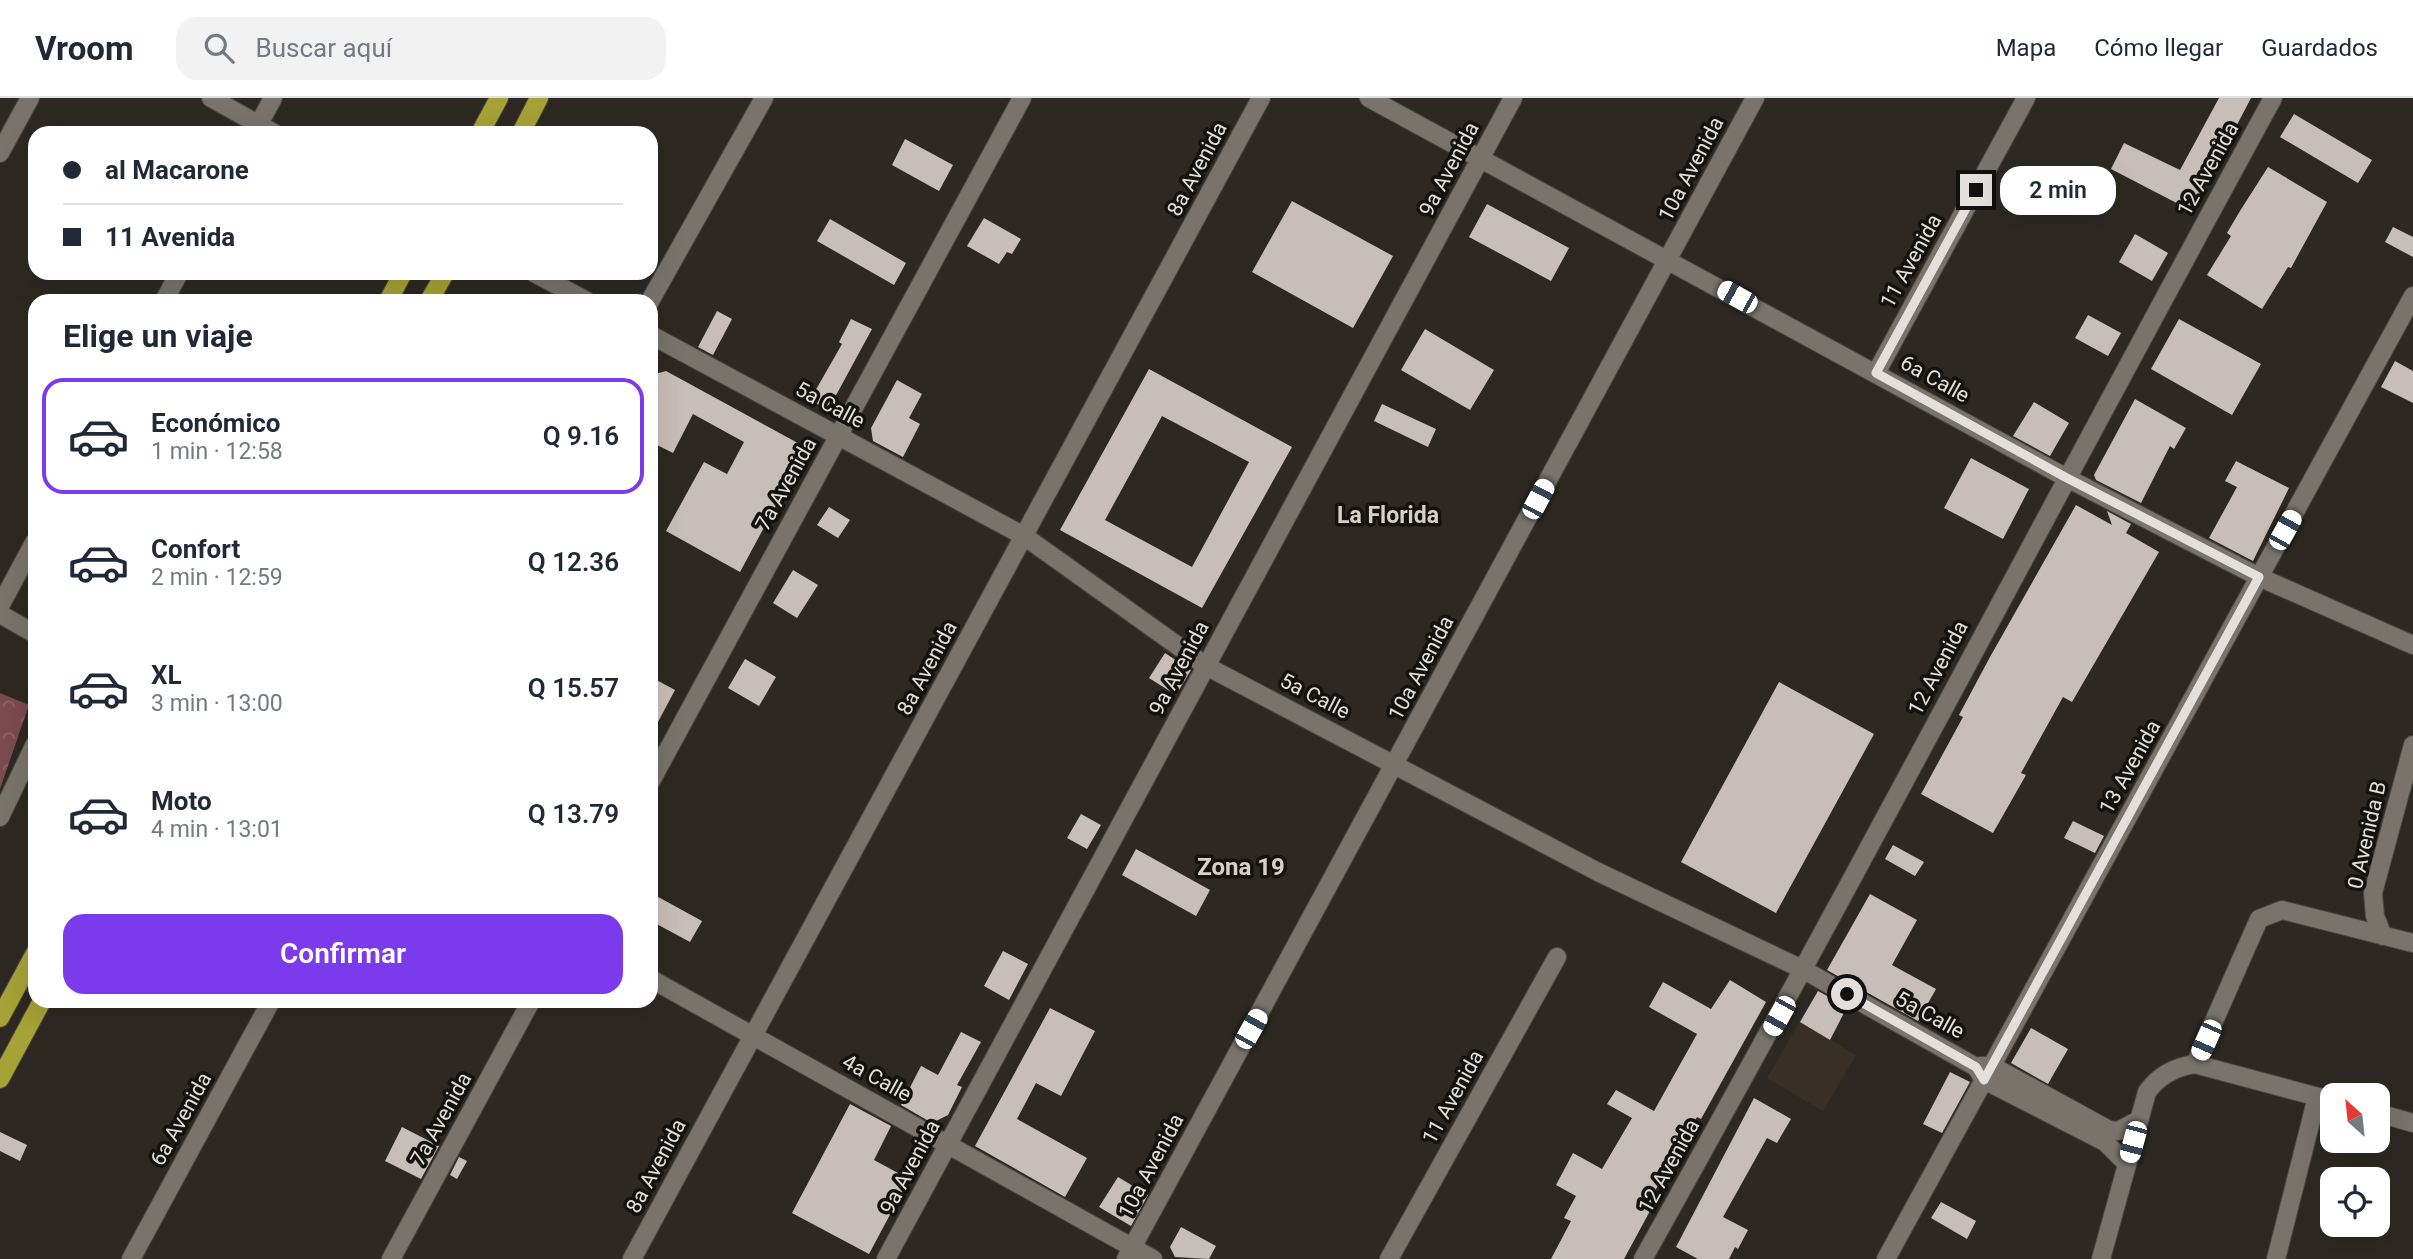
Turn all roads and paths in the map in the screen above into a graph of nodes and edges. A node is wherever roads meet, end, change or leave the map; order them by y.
1 (30, 98) edge
2 (211, 98) edge
3 (273, 98) edge
4 (499, 98) edge
5 (539, 98) edge
6 (764, 98) edge
7 (1022, 98) edge
8 (1261, 98) edge
9 (1369, 98) edge
10 (1513, 98) edge
11 (1755, 98) edge
12 (2026, 98) edge
13 (2273, 98) edge
14 (256, 126) edge
15 (263, 126) edge
16 (484, 126) edge
17 (525, 126) edge
18 (0, 153) edge
19 (1480, 158) junction
20 (1668, 259) junction
21 (547, 280) edge
22 (574, 294) edge
23 (654, 294) edge
24 (2413, 296) edge
25 (658, 339) edge
26 (1876, 373) junction
27 (838, 436) junction
28 (2065, 477) junction
29 (1024, 536) junction
30 (28, 554) edge
31 (2259, 577) junction
32 (0, 606) edge
33 (0, 614) edge
34 (28, 630) edge
35 (2413, 645) edge
36 (1206, 666) junction
37 (2413, 745) edge
38 (28, 758) edge
39 (1395, 763) junction
40 (658, 767) edge
41 (0, 816) edge
42 (2383, 936) junction
43 (2413, 943) edge
44 (1557, 957) dead end
45 (28, 966) edge
46 (1804, 970) junction
47 (658, 983) edge
48 (38, 1008) edge
49 (267, 1008) edge
50 (527, 1008) edge
51 (0, 1018) edge
52 (753, 1036) junction
53 (2195, 1064) junction
54 (1984, 1071) junction
55 (0, 1079) edge
56 (2320, 1098) edge
57 (2320, 1115) edge
58 (2390, 1116) edge
59 (2139, 1120) junction
60 (2413, 1122) edge
61 (948, 1144) junction
62 (2127, 1164) junction
63 (1130, 1253) edge
64 (131, 1259) edge
65 (391, 1259) edge
66 (632, 1259) edge
67 (886, 1259) edge
68 (1153, 1259) edge
69 (1389, 1259) edge
70 (1643, 1259) edge
71 (1886, 1259) edge
72 (2101, 1259) edge
73 (2276, 1259) edge

1 - 18 street
2 - 14 street
3 - 15 street
4 - 16 main road
5 - 17 main road
6 - 23 street
7 - 27 street, 7a Avenida
8 - 29 street, 8a Avenida
9 - 19 street, 6a Calle
10 - 19 street, 9a Avenida
11 - 20 street, 10a Avenida
12 - 26 street, 11 Avenida
13 - 28 street, 12 Avenida
19 - 20 street, 6a Calle
19 - 36 street, 9a Avenida
20 - 26 street, 6a Calle
20 - 39 street, 10a Avenida
21 - 22 street
24 - 31 street, 13 Avenida
25 - 27 street, 5a Calle
26 - 28 street, 6a Calle
27 - 29 street, 5a Calle
27 - 40 street, 7a Avenida
28 - 31 street, 6a Calle
28 - 46 street, 12 Avenida
29 - 36 street, 5a Calle
29 - 52 street, 8a Avenida
30 - 32 street
31 - 35 street, 6a Calle
31 - 54 street, 13 Avenida
33 - 34 street
36 - 39 street, 5a Calle
36 - 61 street, 9a Avenida
37 - 42 street, 0 Avenida B
38 - 41 street
39 - 46 street, 5a Calle
39 - 63 street, 10a Avenida
42 - 43 street
42 - 53 street
44 - 69 street, 11 Avenida
45 - 51 main road
46 - 54 street, 5a Calle
46 - 70 street, 12 Avenida
47 - 52 street, 4a Calle
48 - 55 main road
49 - 64 street, 6a Avenida
50 - 65 street, 7a Avenida
52 - 61 street, 4a Calle
52 - 66 street, 8a Avenida
53 - 56 street
53 - 59 street
54 - 59 street, 5a Calle
54 - 62 street, 5a Calle
54 - 71 street, 13 Avenida
57 - 73 street
58 - 60 street
59 - 62 street
61 - 63 street, 4a Calle
61 - 67 street, 9a Avenida
62 - 72 street
63 - 68 street, 4a Calle

